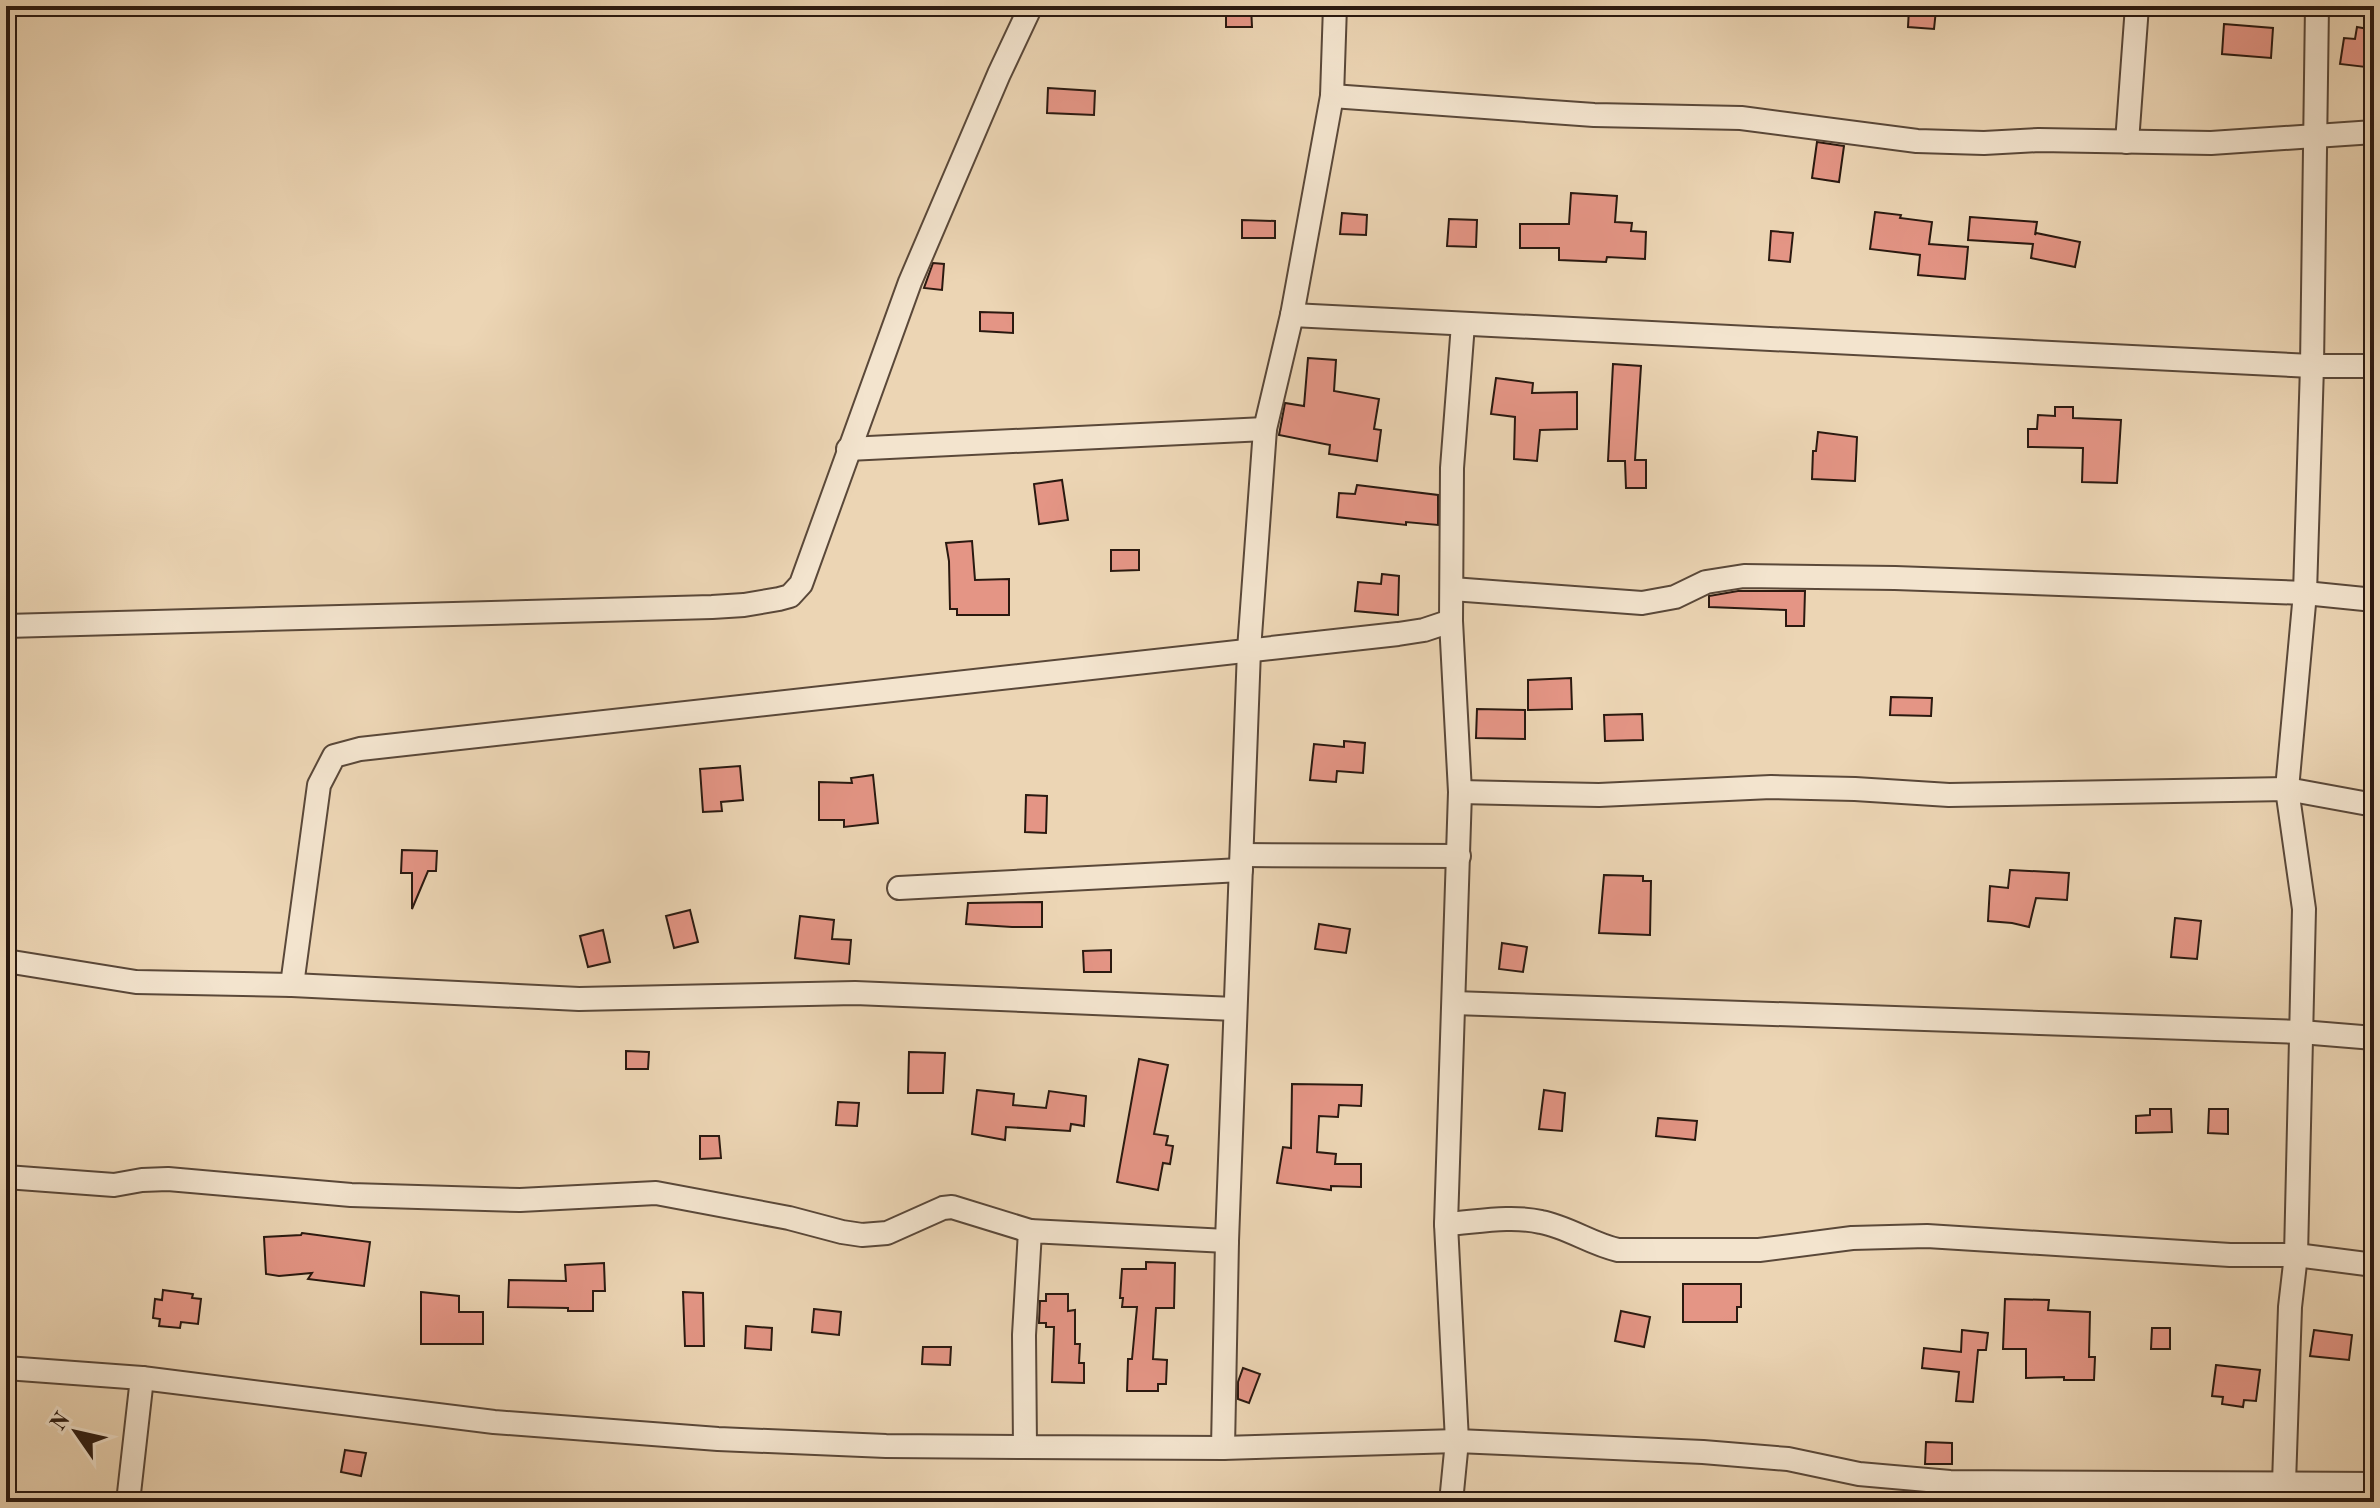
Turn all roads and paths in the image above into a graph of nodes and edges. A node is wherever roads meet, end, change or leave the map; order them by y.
1 (1031, 6) edge
2 (1335, 6) edge
3 (2137, 6) edge
4 (2317, 6) edge
5 (1332, 96) junction
6 (2374, 132) edge
7 (2314, 135) junction
8 (2127, 142) junction
9 (1292, 315) junction
10 (1463, 324) junction
11 (2312, 366) junction
12 (2374, 366) edge
13 (1265, 429) junction
14 (848, 449) junction
15 (1452, 589) junction
16 (2305, 593) junction
17 (2374, 600) edge
18 (1451, 621) junction
19 (6, 626) edge
20 (1249, 650) junction
21 (2287, 789) junction
22 (1460, 792) junction
23 (2374, 805) edge
24 (1459, 856) junction
25 (1241, 862) junction
26 (899, 888) dead end
27 (6, 961) edge
28 (292, 985) junction
29 (1454, 1003) junction
30 (1235, 1009) junction
31 (2301, 1032) junction
32 (2374, 1038) edge
33 (6, 1177) edge
34 (1446, 1224) junction
35 (1030, 1231) junction
36 (1227, 1241) junction
37 (2296, 1255) junction
38 (2374, 1265) edge
39 (6, 1368) edge
40 (142, 1378) junction
41 (1457, 1441) junction
42 (1025, 1447) junction
43 (1223, 1448) junction
44 (2374, 1484) edge
45 (2285, 1492) edge
46 (128, 1502) edge
47 (1451, 1502) edge

1 - 14 street
2 - 5 street
3 - 8 street
4 - 7 street
5 - 8 street
5 - 9 street
6 - 7 street
7 - 8 street
7 - 11 street
9 - 10 street
9 - 13 street
10 - 11 street
10 - 15 street
11 - 12 street
11 - 16 street
13 - 14 street
13 - 20 street
14 - 19 street
15 - 16 street
15 - 18 street
16 - 17 street
16 - 21 street
18 - 20 street
18 - 22 street
20 - 25 street
20 - 28 street
21 - 22 street
21 - 23 street
21 - 31 street
22 - 24 street
24 - 25 street
24 - 29 street
25 - 26 street
25 - 30 street
27 - 28 street
28 - 30 street
29 - 31 street
29 - 34 street
30 - 36 street
31 - 32 street
31 - 37 street
33 - 35 street
34 - 37 street
34 - 41 street
35 - 36 street
35 - 42 street
36 - 43 street
37 - 38 street
37 - 45 street
39 - 40 street
40 - 42 street
40 - 46 street
41 - 43 street
41 - 45 street
41 - 47 street
42 - 43 street
44 - 45 street

